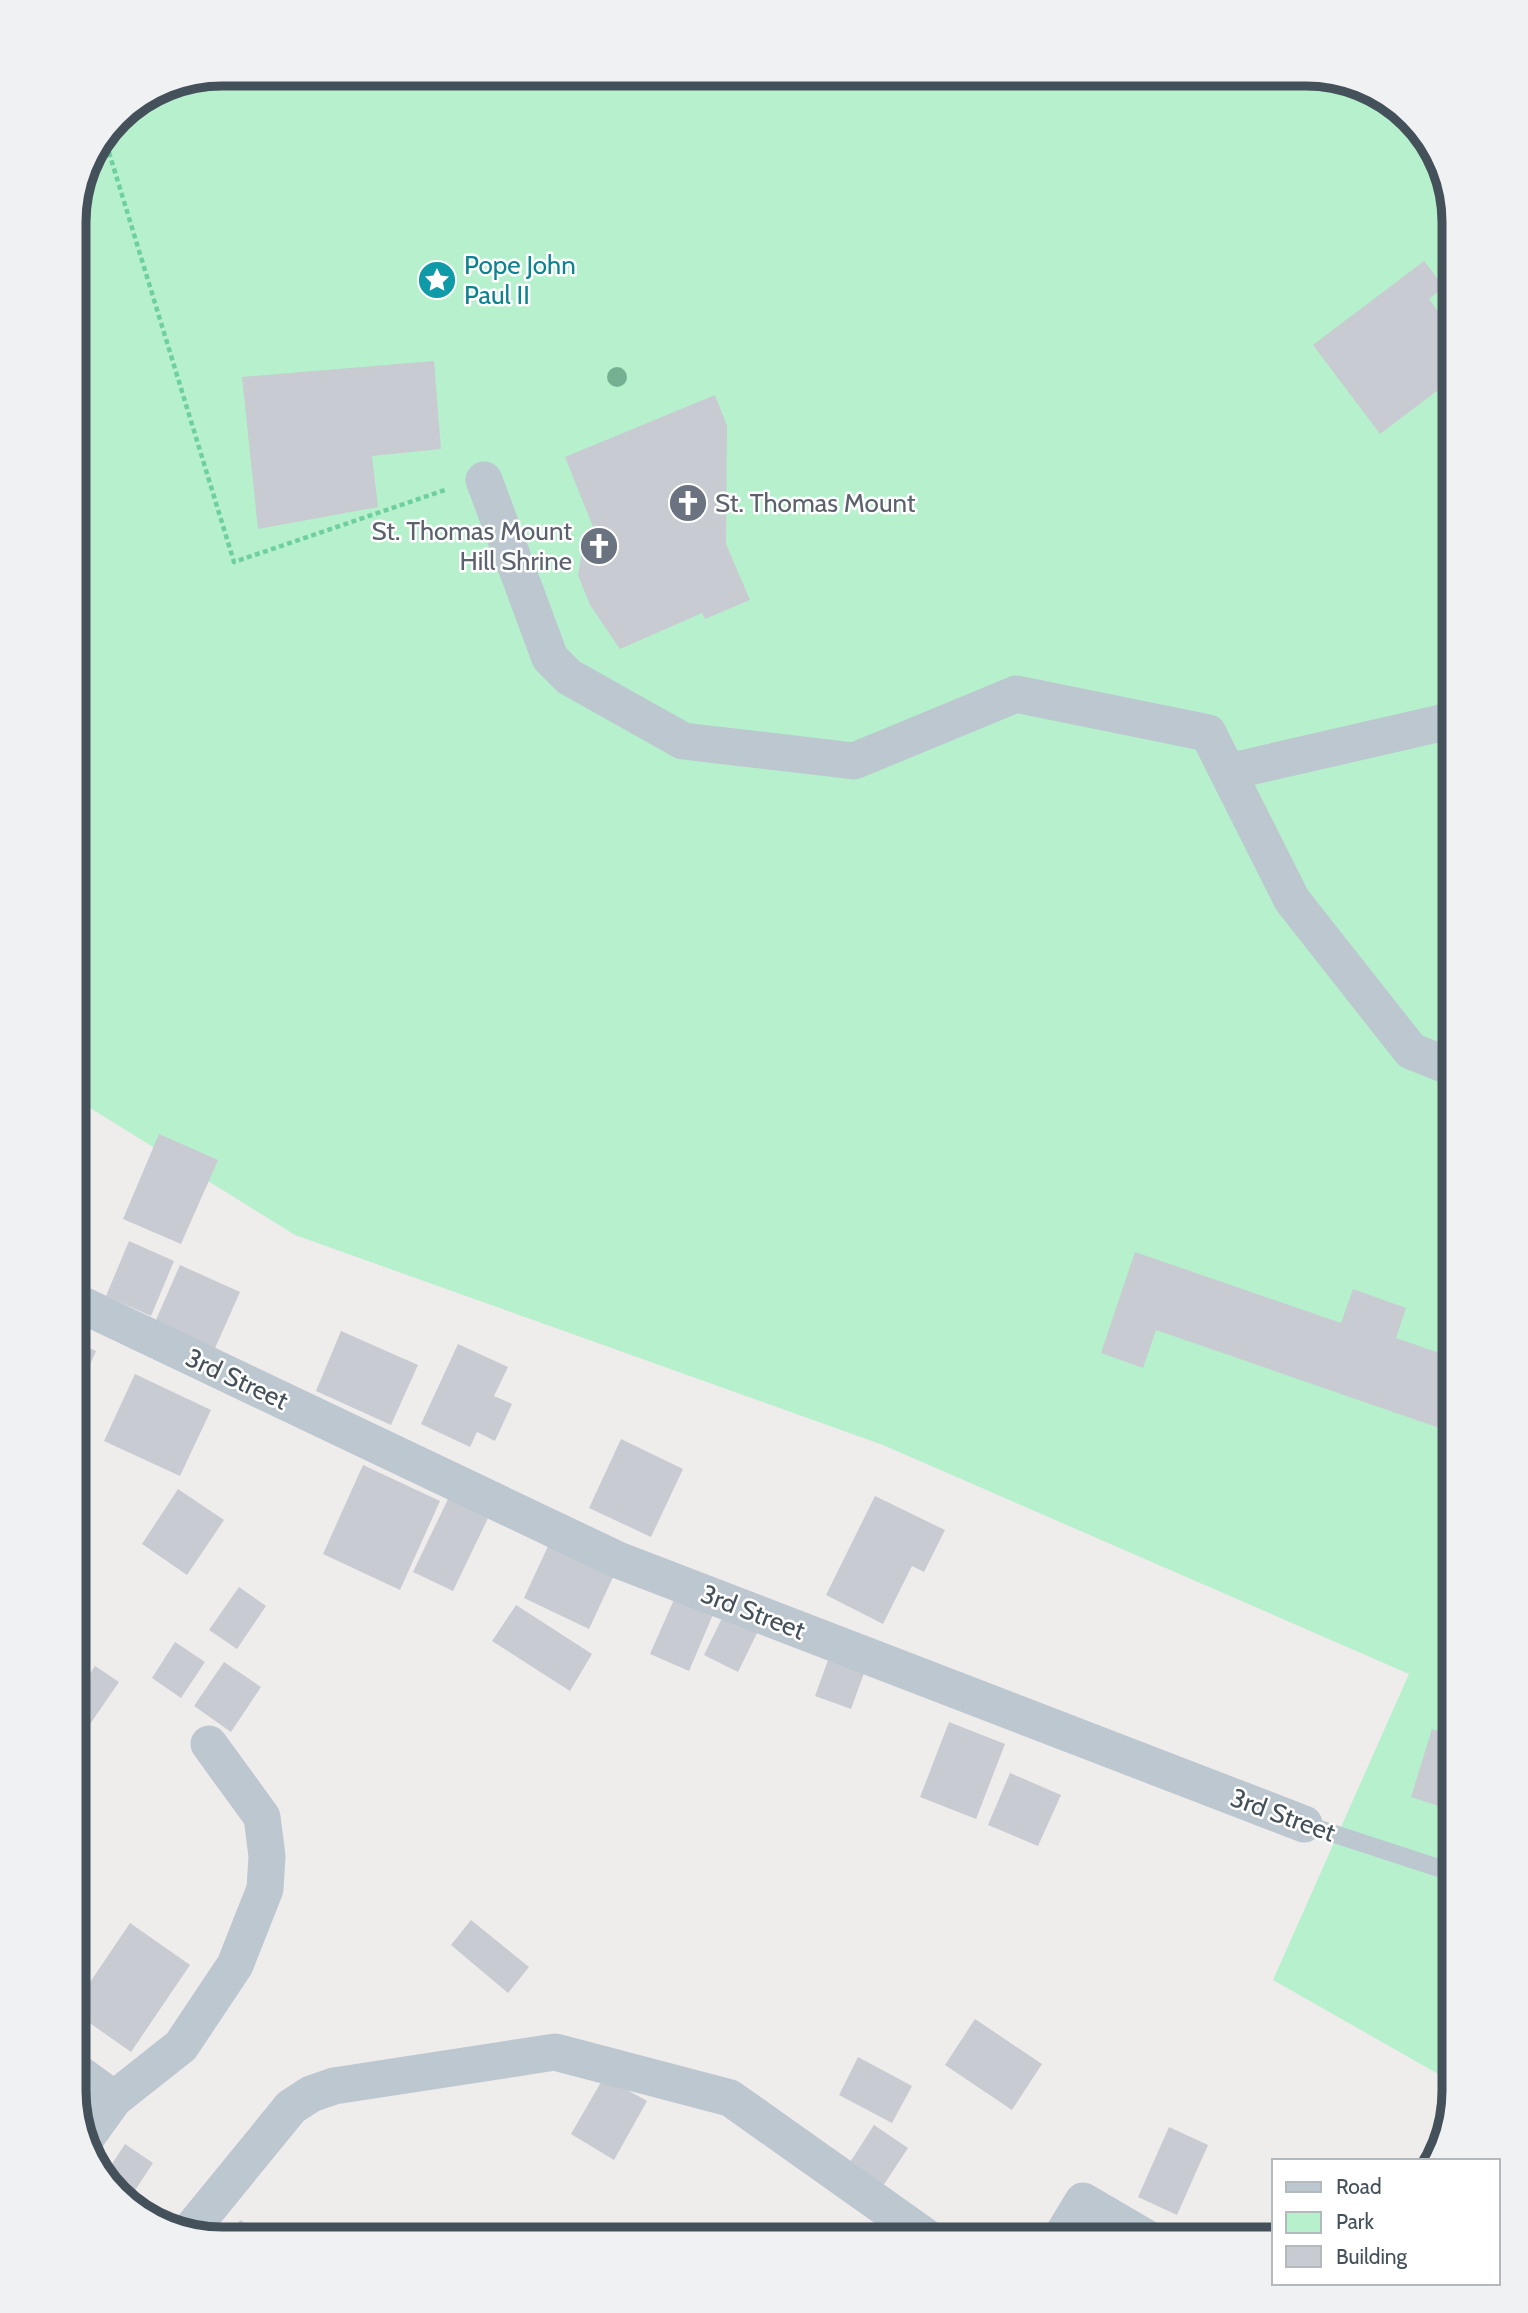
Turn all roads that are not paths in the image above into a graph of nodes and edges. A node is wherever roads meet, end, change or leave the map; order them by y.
1 (484, 480) road end
2 (1442, 723) edge
3 (1228, 772) junction
4 (1442, 1063) edge
5 (86, 1307) edge
6 (209, 1744) dead end
7 (1304, 1824) joint
8 (1442, 1869) edge
9 (86, 2079) edge
10 (114, 2099) junction
11 (91, 2131) edge
12 (195, 2225) edge
13 (912, 2227) edge
14 (1067, 2227) edge
15 (1128, 2227) edge

1 - 3 street
2 - 3 street
3 - 4 street
5 - 7 street, 3rd Street
6 - 10 street
7 - 8 lane, 3rd Street
9 - 10 street
10 - 11 street
12 - 13 street
14 - 15 street

